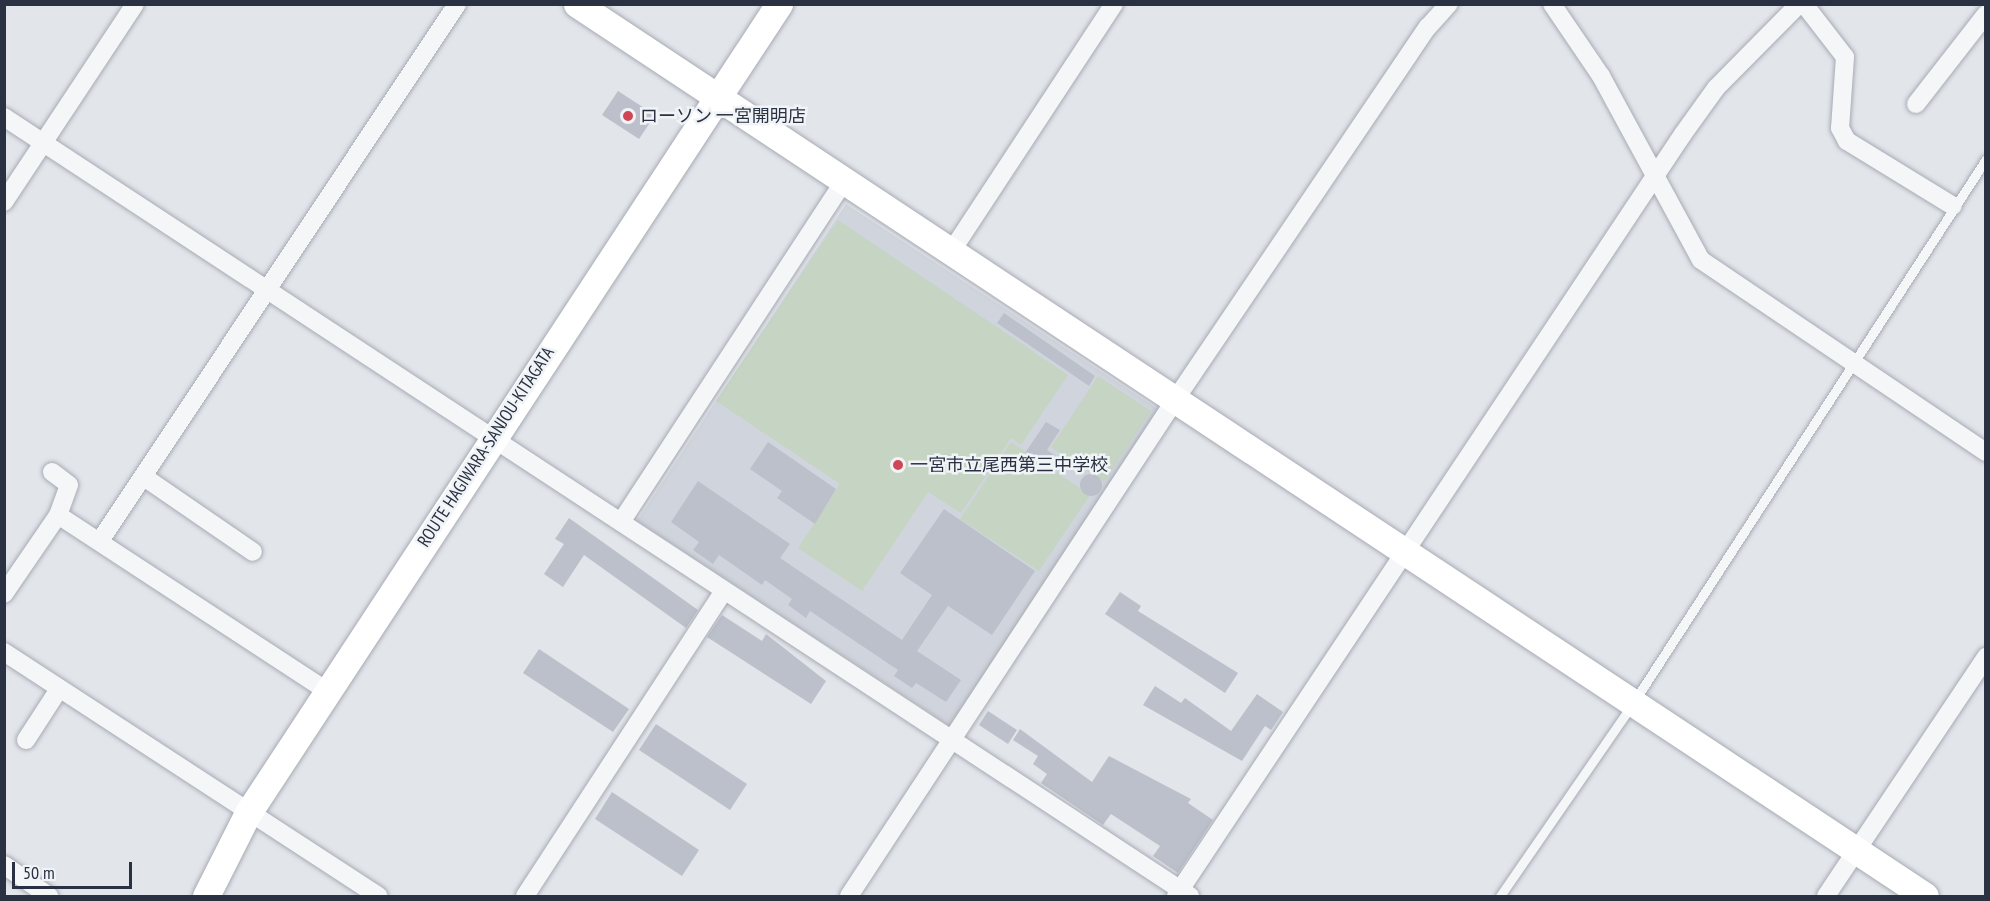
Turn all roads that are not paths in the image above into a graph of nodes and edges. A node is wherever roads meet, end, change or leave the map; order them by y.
1 (135, 4) edge
2 (457, 4) edge
3 (577, 4) edge
4 (779, 4) edge
5 (1114, 4) edge
6 (1449, 4) edge
7 (1551, 4) edge
8 (1802, 4) edge
9 (1986, 14) edge
10 (717, 97) junction
11 (1916, 104) dead end
12 (4, 117) edge
13 (44, 142) junction
14 (1986, 159) edge
15 (1652, 179) junction
16 (844, 181) junction
17 (4, 202) edge
18 (1953, 206) junction
19 (951, 252) junction
20 (268, 287) junction
21 (1851, 363) junction
22 (1175, 400) junction
23 (493, 434) junction
24 (1986, 452) edge
25 (52, 472) dead end
26 (144, 477) junction
27 (58, 515) junction
28 (621, 522) junction
29 (100, 541) junction
30 (253, 552) dead end
31 (1404, 552) junction
32 (724, 591) junction
33 (4, 594) edge
34 (4, 652) edge
35 (1986, 657) edge
36 (59, 689) junction
37 (327, 691) junction
38 (1633, 703) junction
39 (949, 739) junction
40 (26, 740) dead end
41 (248, 813) junction
42 (1856, 851) junction
43 (4, 865) edge
44 (1182, 894) edge
45 (49, 897) edge
46 (206, 897) edge
47 (378, 897) edge
48 (525, 897) edge
49 (849, 897) edge
50 (1500, 897) edge
51 (1826, 897) edge
52 (1925, 897) edge

1 - 13 street
2 - 20 street
3 - 10 street
4 - 10 street, ROUTE HAGIWARA-SANJOU-KITAGATA
5 - 19 street
6 - 22 street
7 - 15 street
8 - 15 street
8 - 18 street
9 - 11 street
10 - 16 street
10 - 23 street, ROUTE HAGIWARA-SANJOU-KITAGATA
12 - 13 street
13 - 17 street
13 - 20 street
14 - 18 lane
15 - 21 street
15 - 31 street
16 - 19 street
16 - 28 street
18 - 21 lane
19 - 22 street
20 - 23 street
20 - 26 street
21 - 24 street
21 - 38 lane
22 - 31 street
22 - 39 street
23 - 28 street
23 - 37 street, ROUTE HAGIWARA-SANJOU-KITAGATA
25 - 27 street
26 - 29 street
26 - 30 street
27 - 29 street
27 - 33 street
28 - 32 street
29 - 37 street
31 - 38 street
31 - 44 street
32 - 39 street
32 - 48 street
34 - 36 street
35 - 42 street
36 - 40 street
36 - 41 street
37 - 41 street, ROUTE HAGIWARA-SANJOU-KITAGATA
38 - 42 street
38 - 50 lane
39 - 44 street
39 - 49 street
41 - 46 street, ROUTE HAGIWARA-SANJOU-KITAGATA
41 - 47 street
42 - 51 street
42 - 52 street
43 - 45 street

